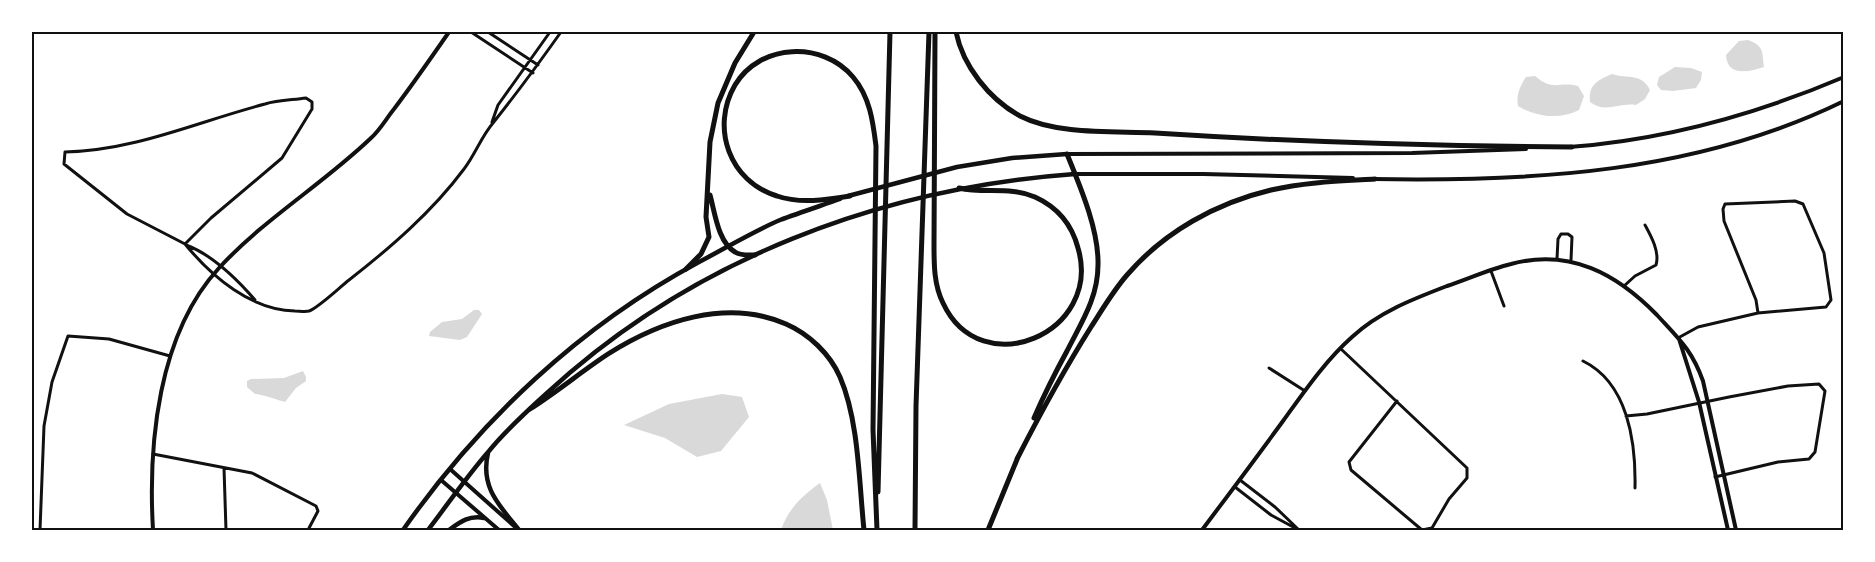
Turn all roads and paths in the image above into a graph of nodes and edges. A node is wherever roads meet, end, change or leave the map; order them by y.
1 (449, 32) edge
2 (471, 32) edge
3 (488, 32) edge
4 (550, 32) edge
5 (561, 32) edge
6 (754, 32) edge
7 (890, 32) edge
8 (928, 32) edge
9 (935, 32) edge
10 (956, 32) edge
11 (530, 60) junction
12 (538, 65) junction
13 (524, 68) junction
14 (533, 73) junction
15 (1844, 77) edge
16 (1844, 101) edge
17 (492, 124) junction
18 (1572, 147) junction
19 (1067, 154) junction
20 (1075, 174) junction
21 (1375, 179) junction
22 (959, 188) junction
23 (709, 191) junction
24 (850, 196) junction
25 (1645, 225) dead end
26 (185, 244) junction
27 (728, 246) junction
28 (755, 255) junction
29 (1557, 259) junction
30 (1571, 260) junction
31 (220, 266) junction
32 (686, 269) junction
33 (1491, 271) junction
34 (214, 273) junction
35 (1624, 286) junction
36 (258, 304) junction
37 (1504, 306) dead end
38 (1758, 313) junction
39 (1678, 338) junction
40 (1341, 349) junction
41 (170, 356) junction
42 (1583, 361) dead end
43 (1269, 368) dead end
44 (1305, 391) junction
45 (1397, 401) junction
46 (1708, 401) junction
47 (1700, 402) junction
48 (530, 409) junction
49 (1626, 416) junction
50 (489, 450) junction
51 (153, 454) junction
52 (1017, 459) junction
53 (224, 468) junction
54 (449, 469) junction
55 (1724, 475) junction
56 (1715, 477) junction
57 (440, 479) junction
58 (1240, 480) junction
59 (465, 483) junction
60 (1235, 487) junction
61 (1635, 488) dead end
62 (457, 494) junction
63 (484, 518) junction
64 (40, 531) edge
65 (153, 531) edge
66 (226, 531) edge
67 (308, 531) edge
68 (403, 531) edge
69 (428, 531) edge
70 (448, 531) edge
71 (499, 531) edge
72 (519, 531) edge
73 (864, 531) edge
74 (877, 531) edge
75 (915, 531) edge
76 (988, 531) edge
77 (1202, 531) edge
78 (1299, 531) edge
79 (1728, 531) edge
80 (1736, 531) edge

1 - 31 street
2 - 13 street
3 - 11 street
4 - 11 street
5 - 12 street
6 - 23 highway
7 - 74 highway
8 - 75 highway
9 - 22 highway
10 - 18 highway
11 - 12 street
11 - 13 street
12 - 14 street
13 - 14 street
13 - 17 street
14 - 17 street
15 - 18 street
16 - 21 street
17 - 36 street
18 - 19 street
19 - 20 highway
19 - 24 main road
20 - 21 street
20 - 22 main road
20 - 52 highway
21 - 52 highway
22 - 28 main road
23 - 27 highway
23 - 32 highway
24 - 27 main road
24 - 74 highway
25 - 35 street
26 - 26 street
26 - 31 street
26 - 34 street
27 - 28 highway
27 - 32 main road
28 - 48 main road
29 - 30 street
29 - 30 street
29 - 33 street
30 - 35 street
31 - 34 street
31 - 36 street
32 - 54 main road
33 - 37 street
33 - 40 street
34 - 36 street
34 - 41 street
35 - 39 street
38 - 38 street
38 - 39 street
39 - 46 street
39 - 47 street
40 - 44 street
40 - 45 street
41 - 51 street
41 - 64 street
42 - 49 street
43 - 44 street
44 - 58 street
45 - 45 street
46 - 47 street
46 - 55 street
46 - 55 street
47 - 49 street
47 - 56 street
48 - 50 main road
48 - 73 highway
49 - 61 street
50 - 59 main road
50 - 72 main road
51 - 53 street
51 - 65 street
52 - 76 highway
53 - 66 street
53 - 67 street
54 - 57 main road
54 - 59 street
55 - 56 street
55 - 80 street
56 - 79 street
57 - 62 street
57 - 68 main road
58 - 60 street
58 - 78 street
59 - 62 main road
59 - 72 street
60 - 77 street
60 - 78 street
62 - 63 street
62 - 69 main road
63 - 70 main road
63 - 71 street

